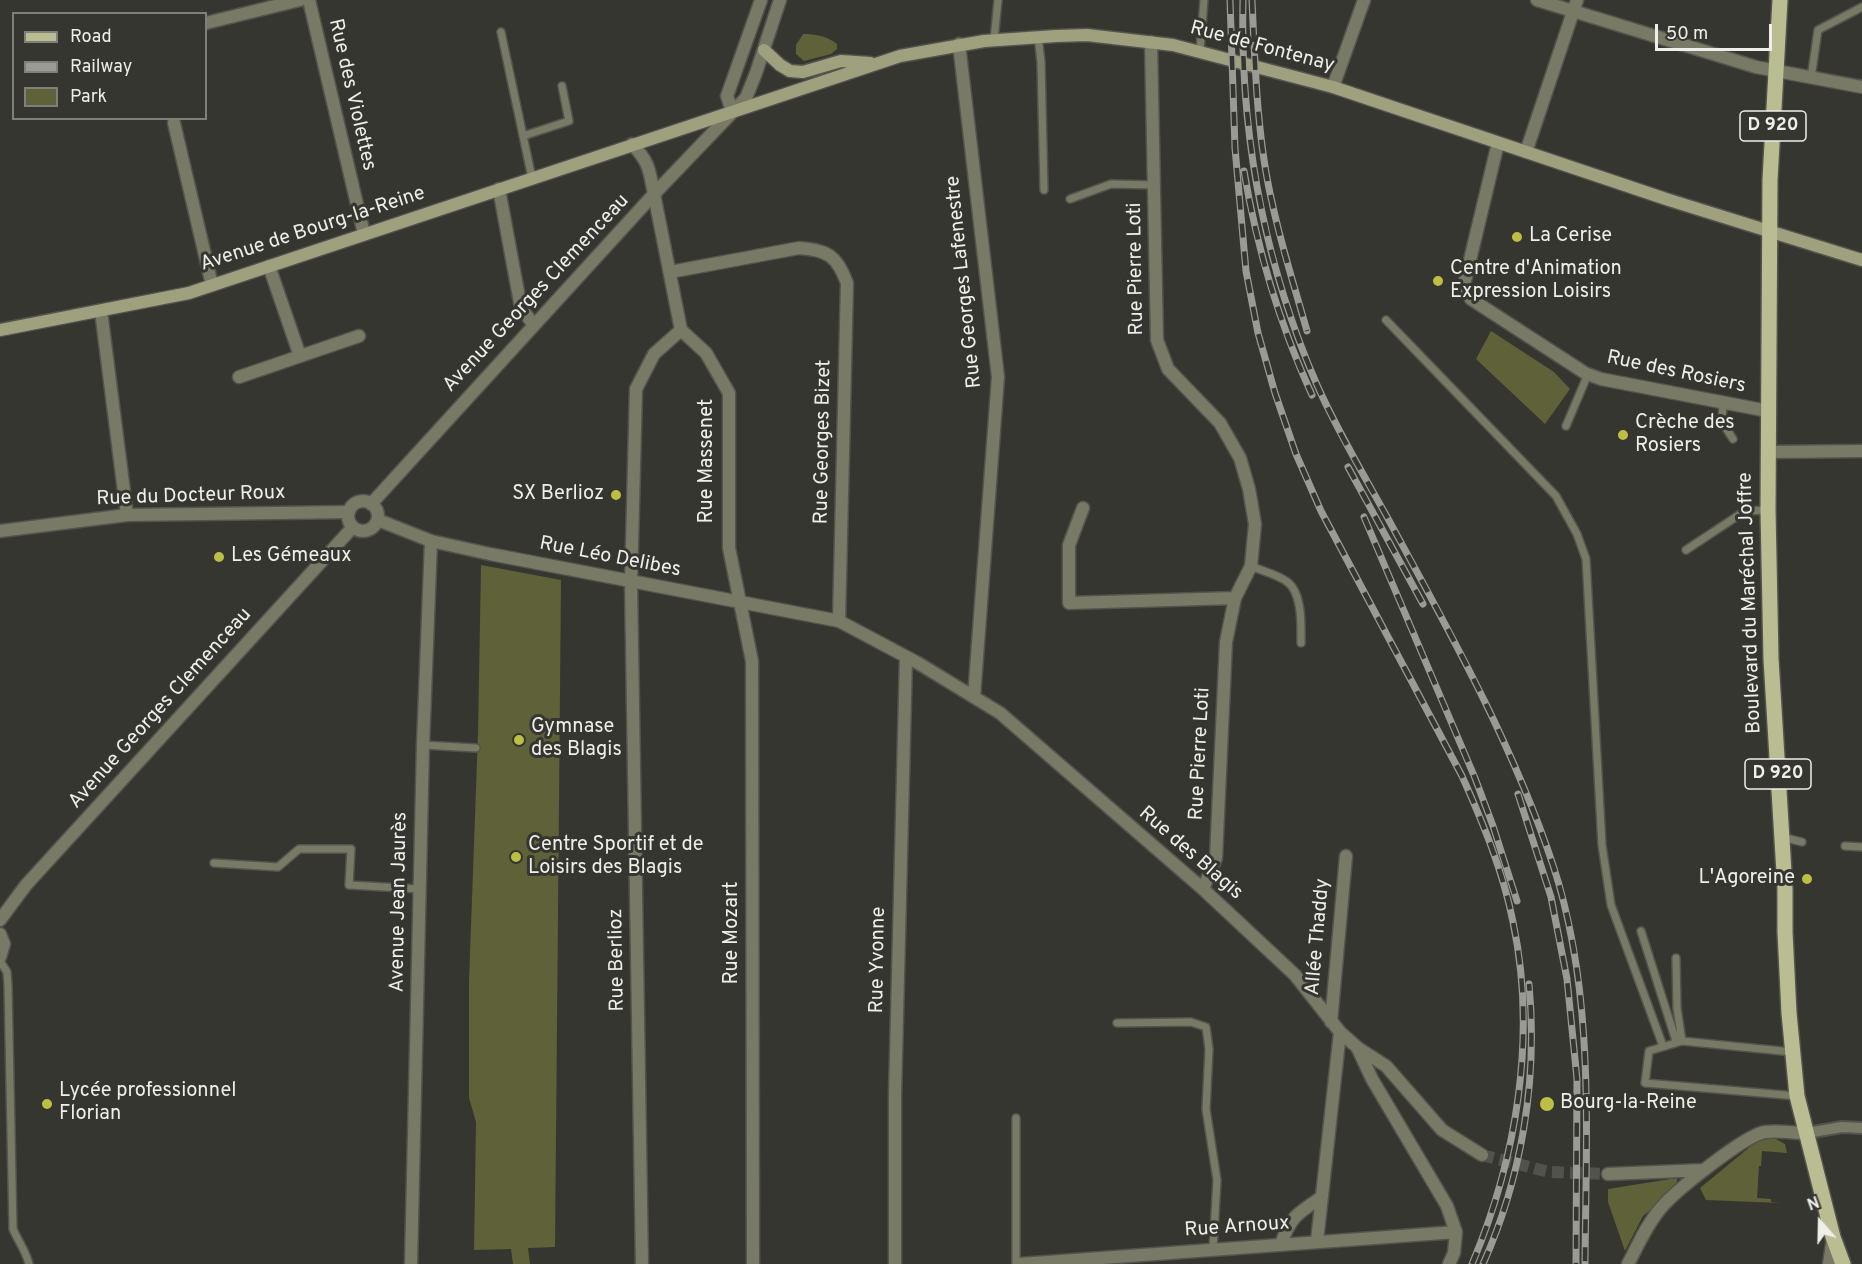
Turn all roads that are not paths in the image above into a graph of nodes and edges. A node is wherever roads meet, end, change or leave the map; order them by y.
1 (300, 0) edge
2 (309, 0) edge
3 (761, 0) edge
4 (780, 0) edge
5 (998, 0) edge
6 (1204, 0) edge
7 (1364, 0) edge
8 (1537, 0) edge
9 (1780, 0) edge
10 (1575, 6) edge
11 (1862, 7) edge
12 (207, 23) edge
13 (501, 32) dead end
14 (1038, 36) junction
15 (994, 40) junction
16 (1151, 42) junction
17 (959, 44) junction
18 (764, 50) junction
19 (1200, 51) junction
20 (877, 63) junction
21 (1776, 72) junction
22 (1811, 78) junction
23 (562, 86) dead end
24 (1333, 87) junction
25 (1862, 87) edge
26 (732, 111) junction
27 (174, 123) dead end
28 (523, 136) junction
29 (1498, 143) junction
30 (632, 144) junction
31 (1526, 152) junction
32 (532, 178) junction
33 (1155, 185) junction
34 (499, 189) junction
35 (1044, 190) dead end
36 (654, 194) junction
37 (1070, 199) dead end
38 (1769, 231) junction
39 (364, 234) junction
40 (1862, 260) edge
41 (269, 266) junction
42 (670, 272) junction
43 (212, 285) junction
44 (100, 311) junction
45 (1386, 320) dead end
46 (534, 325) junction
47 (0, 330) edge
48 (681, 330) junction
49 (359, 336) dead end
50 (300, 356) junction
51 (1588, 374) junction
52 (239, 376) dead end
53 (1723, 403) junction
54 (1768, 411) junction
55 (1566, 426) dead end
56 (1733, 439) dead end
57 (1862, 451) edge
58 (1768, 452) junction
59 (371, 504) junction
60 (1083, 508) dead end
61 (1768, 510) junction
62 (349, 512) junction
63 (127, 515) junction
64 (378, 520) junction
65 (353, 527) junction
66 (0, 531) edge
67 (431, 541) junction
68 (1686, 550) dead end
69 (1251, 566) junction
70 (631, 583) junction
71 (1235, 598) junction
72 (740, 602) junction
73 (839, 621) junction
74 (1301, 643) dead end
75 (906, 657) junction
76 (974, 697) junction
77 (423, 746) junction
78 (476, 748) dead end
79 (1782, 837) junction
80 (1802, 842) dead end
81 (1845, 846) dead end
82 (1862, 847) edge
83 (1346, 856) dead end
84 (214, 863) dead end
85 (420, 889) junction
86 (1203, 889) junction
87 (0, 920) edge
88 (1641, 932) dead end
89 (0, 934) edge
90 (1676, 958) dead end
91 (0, 959) edge
92 (1331, 1022) junction
93 (1117, 1023) dead end
94 (1340, 1032) junction
95 (1679, 1041) junction
96 (1663, 1046) junction
97 (1358, 1048) junction
98 (1792, 1052) junction
99 (1797, 1096) junction
100 (1016, 1118) dead end
101 (1862, 1128) edge
102 (1806, 1133) junction
103 (1482, 1155) tunnel mouth
104 (1704, 1170) junction
105 (1608, 1174) tunnel mouth
106 (1322, 1197) junction
107 (1456, 1232) junction
108 (1833, 1236) junction
109 (1317, 1241) junction
110 (1281, 1244) junction
111 (1213, 1249) junction
112 (29, 1264) edge
113 (411, 1264) edge
114 (642, 1264) edge
115 (753, 1264) edge
116 (895, 1264) edge
117 (1016, 1264) edge
118 (1020, 1264) edge
119 (1449, 1264) edge
120 (1628, 1264) edge
121 (1829, 1264) edge
122 (1843, 1264) edge

1 - 12 street
2 - 39 street, Rue des Violettes
3 - 26 street
4 - 18 street, Avenue Georges Clemenceau
5 - 15 lane
6 - 19 lane
7 - 24 street
8 - 10 street
9 - 21 main road, Boulevard du Maréchal Joffre / D 920
10 - 21 street
10 - 31 street
11 - 22 lane
13 - 28 lane
14 - 15 main road, Rue de Fontenay
14 - 16 main road, Rue de Fontenay
14 - 35 lane
15 - 17 main road, Rue de Fontenay
16 - 19 main road, Rue de Fontenay
16 - 33 street, Rue Pierre Loti
17 - 20 main road, Rue de Fontenay
17 - 76 street, Rue Georges Lafenestre
18 - 20 main road
18 - 26 street, Avenue Georges Clemenceau
19 - 24 main road, Rue de Fontenay
20 - 26 main road, Rue de Fontenay
21 - 22 street
21 - 38 main road, Boulevard du Maréchal Joffre / D 920
22 - 25 street
23 - 28 lane
24 - 29 main road, Rue de Fontenay
26 - 30 main road, Avenue de Bourg-la-Reine
26 - 36 street, Avenue Georges Clemenceau
27 - 43 street
28 - 32 lane
29 - 31 main road, Rue de Fontenay
29 - 51 street, Rue des Rosiers
30 - 32 main road, Avenue de Bourg-la-Reine
30 - 36 street
31 - 38 main road, Rue de Fontenay
32 - 34 main road, Avenue de Bourg-la-Reine
33 - 37 lane
33 - 69 street, Rue Pierre Loti
34 - 39 main road, Avenue de Bourg-la-Reine
34 - 46 street
36 - 42 street
36 - 46 street, Avenue Georges Clemenceau
38 - 40 main road, Rue de Fontenay
38 - 54 main road, Boulevard du Maréchal Joffre / D 920
39 - 41 main road, Avenue de Bourg-la-Reine
41 - 43 main road, Avenue de Bourg-la-Reine
41 - 50 street
42 - 48 street
42 - 73 street, Rue Georges Bizet
43 - 44 main road, Avenue de Bourg-la-Reine
44 - 47 main road, Avenue de Bourg-la-Reine
44 - 63 street
45 - 96 lane
46 - 59 street, Avenue Georges Clemenceau
48 - 70 street, Rue Berlioz
48 - 72 street, Rue Massenet
49 - 50 street
50 - 52 street
51 - 53 street, Rue des Rosiers
51 - 55 lane
53 - 54 street, Rue des Rosiers
53 - 56 lane
54 - 58 main road, Boulevard du Maréchal Joffre / D 920
57 - 58 street
58 - 61 main road, Boulevard du Maréchal Joffre / D 920
59 - 62 street
59 - 64 street
60 - 71 street
61 - 68 lane
61 - 79 main road, Boulevard du Maréchal Joffre / D 920
62 - 63 street, Rue du Docteur Roux
62 - 65 street
63 - 66 street, Rue du Docteur Roux
64 - 65 street
64 - 67 street, Rue Léo Delibes
65 - 87 street, Avenue Georges Clemenceau
67 - 70 street, Rue Léo Delibes
67 - 77 street, Avenue Jean Jaurès
69 - 71 street, Rue Pierre Loti
69 - 74 lane
70 - 72 street, Rue Léo Delibes
70 - 114 street, Rue Berlioz
71 - 86 street, Rue Pierre Loti
72 - 73 street, Rue Léo Delibes
72 - 115 street, Rue Mozart
73 - 75 street, Rue des Blagis
75 - 76 street, Rue des Blagis
75 - 116 street, Rue Yvonne
76 - 86 street, Rue des Blagis
77 - 78 lane
77 - 85 street, Avenue Jean Jaurès
79 - 80 lane
79 - 98 main road, Boulevard du Maréchal Joffre / D 920
81 - 82 lane
83 - 92 street, Allée Thaddy
84 - 85 lane
85 - 113 street, Avenue Jean Jaurès
86 - 92 street, Rue des Blagis
88 - 95 lane
89 - 91 street
90 - 95 lane
91 - 112 lane
92 - 94 street, Rue des Blagis
93 - 111 lane
94 - 97 street, Rue des Blagis
94 - 106 street
95 - 96 lane
95 - 98 lane
96 - 99 lane
97 - 103 street, Rue des Blagis
97 - 107 street
98 - 99 main road, Boulevard du Maréchal Joffre / D 920
99 - 102 main road, Boulevard du Maréchal Joffre / D 920
100 - 117 lane
101 - 102 street
102 - 104 street
102 - 108 main road, Boulevard du Maréchal Joffre / D 920
104 - 105 street
104 - 120 street
106 - 109 street
106 - 110 street
107 - 109 street, Rue Arnoux
107 - 119 street
108 - 121 street, Boulevard du Maréchal Joffre
108 - 122 main road, Boulevard du Maréchal Joffre / D 920
109 - 110 street, Rue Arnoux
110 - 111 street, Rue Arnoux
111 - 118 street, Rue Arnoux

